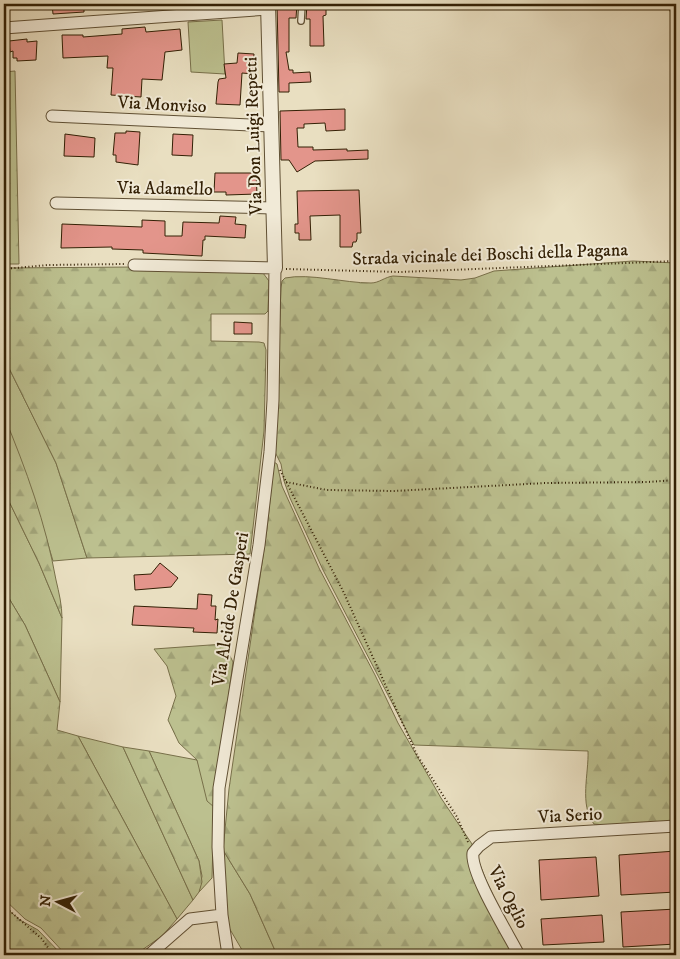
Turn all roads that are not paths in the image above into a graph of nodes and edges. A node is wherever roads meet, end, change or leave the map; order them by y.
1 (302, 4) edge
2 (674, 4) edge
3 (268, 7) edge
4 (676, 10) edge
5 (301, 21) dead end
6 (4, 28) edge
7 (52, 116) dead end
8 (271, 126) junction
9 (56, 203) dead end
10 (273, 208) junction
11 (134, 264) road end
12 (275, 268) junction
13 (676, 826) edge
14 (473, 854) joint
15 (222, 915) junction
16 (149, 955) edge
17 (228, 955) edge
18 (519, 955) edge

1 - 5 lane
2 - 4 street
3 - 6 street
3 - 8 street, Via Don Luigi Repetti
7 - 8 street, Via Monviso
8 - 10 street, Via Don Luigi Repetti
9 - 10 street, Via Adamello
10 - 12 street, Via Don Luigi Repetti
11 - 12 street
12 - 15 street, Via Alcide De Gasperi
13 - 14 street, Via Serio
14 - 18 street, Via Oglio
15 - 16 street
15 - 17 street, Via Alcide De Gasperi

